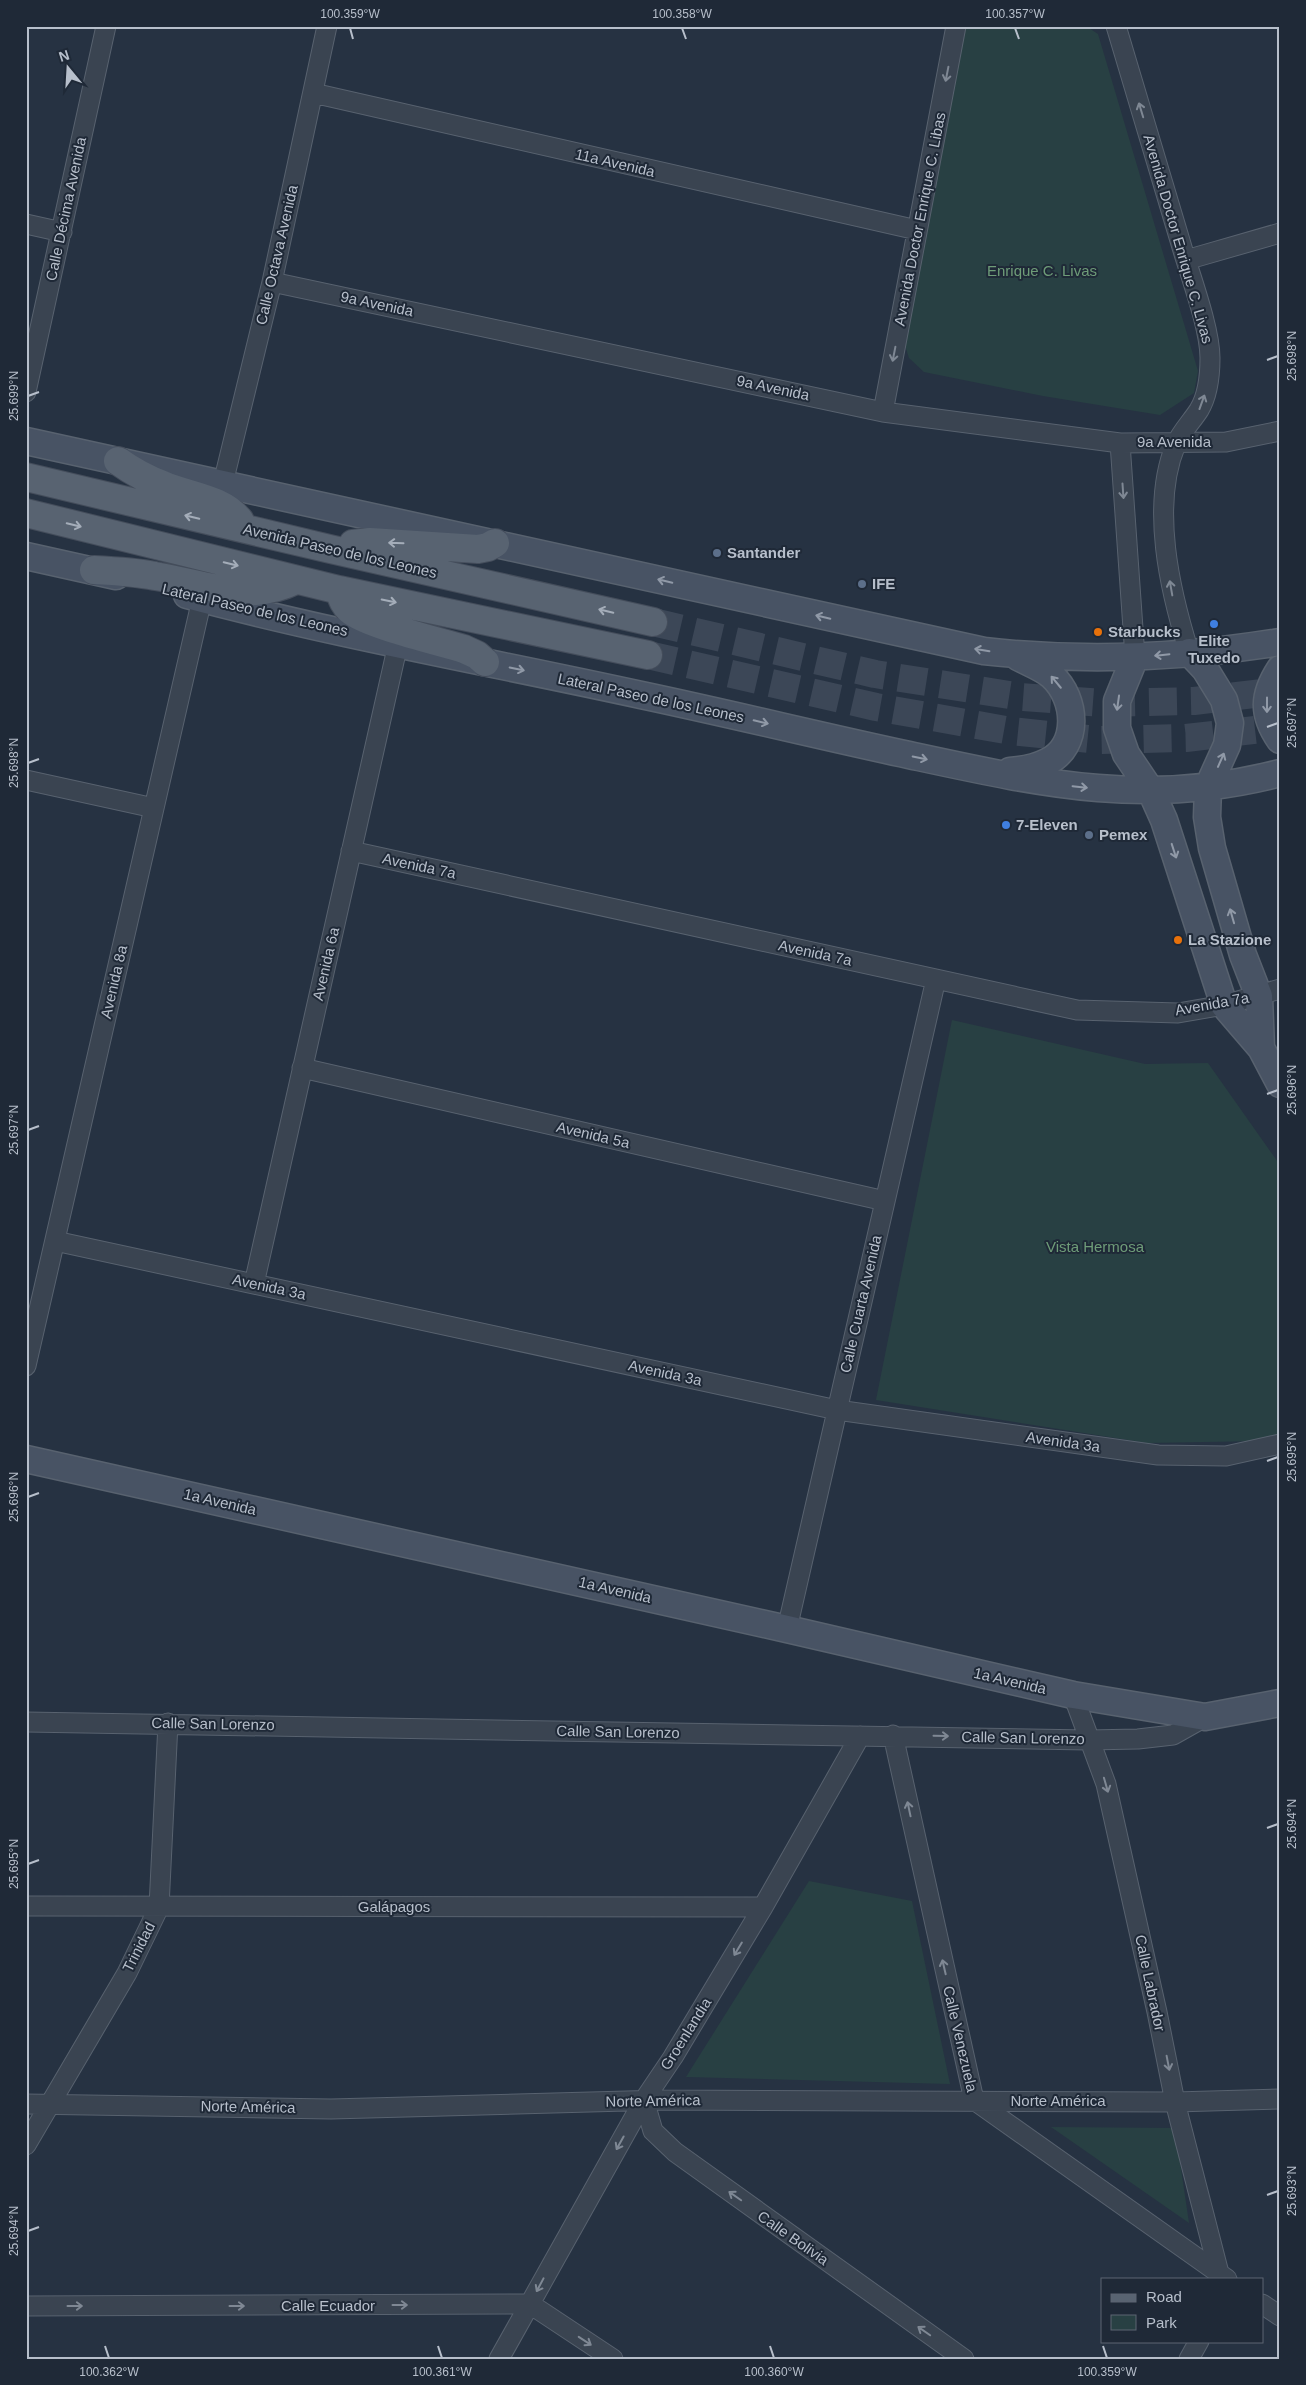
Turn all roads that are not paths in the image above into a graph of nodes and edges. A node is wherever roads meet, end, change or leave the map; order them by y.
1 (106, 26) edge
2 (327, 26) edge
3 (956, 26) edge
4 (1116, 26) edge
5 (313, 93) junction
6 (26, 224) edge
7 (917, 230) junction
8 (62, 232) junction
9 (1280, 233) edge
10 (1186, 260) junction
11 (272, 282) junction
12 (26, 392) edge
13 (883, 412) junction
14 (1280, 431) edge
15 (26, 441) edge
16 (1120, 443) junction
17 (1176, 443) junction
18 (118, 461) junction
19 (26, 477) edge
20 (223, 483) junction
21 (26, 513) edge
22 (247, 530) junction
23 (496, 543) junction
24 (330, 550) junction
25 (26, 556) edge
26 (94, 570) junction
27 (296, 580) junction
28 (339, 590) junction
29 (202, 599) junction
30 (654, 622) tunnel mouth
31 (1280, 642) edge
32 (398, 644) junction
33 (1189, 652) junction
34 (1012, 654) junction
35 (648, 655) tunnel mouth
36 (1135, 658) junction
37 (485, 662) junction
38 (1280, 669) edge
39 (1280, 740) edge
40 (989, 772) junction
41 (1280, 773) edge
42 (26, 780) edge
43 (1208, 787) junction
44 (1152, 791) junction
45 (154, 808) junction
46 (351, 851) junction
47 (936, 979) junction
48 (1270, 992) edge
49 (1224, 1005) junction
50 (1261, 1048) junction
51 (302, 1068) junction
52 (1280, 1084) edge
53 (885, 1201) junction
54 (55, 1241) junction
55 (254, 1284) junction
56 (26, 1366) edge
57 (837, 1410) junction
58 (1280, 1444) edge
59 (26, 1459) edge
60 (787, 1629) junction
61 (1073, 1695) junction
62 (1278, 1705) edge
63 (1205, 1717) junction
64 (26, 1722) edge
65 (168, 1723) junction
66 (892, 1735) junction
67 (860, 1736) junction
68 (1088, 1740) junction
69 (26, 1906) edge
70 (159, 1907) junction
71 (763, 1907) junction
72 (1280, 2099) edge
73 (644, 2100) junction
74 (974, 2100) junction
75 (1175, 2102) junction
76 (26, 2104) edge
77 (51, 2104) junction
78 (26, 2145) edge
79 (1223, 2276) edge
80 (530, 2304) junction
81 (1264, 2305) edge
82 (26, 2306) edge
83 (1280, 2316) edge
84 (1198, 2342) edge
85 (499, 2359) edge
86 (613, 2359) edge
87 (964, 2359) edge
88 (1189, 2359) edge

1 - 8 street, Calle Décima Avenida
2 - 5 street, Calle Octava Avenida
3 -> 7 street, Avenida Doctor Enrique C. Libas
10 -> 4 street, Avenida Doctor Enrique C. Livas
5 - 7 street, 11a Avenida
5 - 11 street, Calle Octava Avenida
6 - 8 street
7 -> 13 street, Avenida Doctor Enrique C. Libas
8 - 12 street, Calle Décima Avenida
9 - 10 street
17 -> 10 street, Avenida Doctor Enrique C. Livas
11 - 13 street, 9a Avenida
11 - 20 street, Calle Octava Avenida
13 - 16 street, 9a Avenida
14 - 17 street, 9a Avenida
15 - 18 street
16 - 17 street, 9a Avenida
16 -> 36 street, Avenida Doctor Enrique C. Livas
33 -> 17 street, Avenida Doctor Enrique C. Livas
18 - 20 street
18 - 22 main road
22 -> 19 main road, Avenida Paseo de los Leones
20 - 23 street
21 -> 27 main road
22 - 24 main road, Avenida Paseo de los Leones
23 -> 24 main road
34 -> 23 street
30 -> 24 main road, Avenida Paseo de los Leones
25 - 26 street, Lateral Paseo de los Leones
26 - 27 main road
26 - 29 street, Lateral Paseo de los Leones
27 - 28 main road
28 -> 35 main road
28 - 37 main road
29 - 32 street, Lateral Paseo de los Leones
29 - 45 street, Avenida 8a
31 - 33 street
32 - 37 street, Lateral Paseo de los Leones
32 - 46 street, Avenida 6a
33 -> 36 street
43 -> 33 street, Avenida Doctor Enrique C. Livas
34 - 36 street
40 -> 34 street
36 -> 44 street, Avenida Doctor Enrique C. Livas
37 -> 40 street, Lateral Paseo de los Leones
38 -> 39 street
40 -> 44 street, Lateral Paseo de los Leones
41 - 43 street, Lateral Paseo de los Leones
42 - 45 street
43 - 44 street, Lateral Paseo de los Leones
48 -> 43 street, Avenida Doctor Enrique C. Livas
44 -> 49 street, Avenida Doctor Enrique C. Livas
45 - 54 street, Avenida 8a
46 - 47 street, Avenida 7a
46 - 51 street, Avenida 6a
47 - 49 street, Avenida 7a
47 - 53 street, Calle Cuarta Avenida
48 - 49 street, Avenida 7a
48 - 50 street, Avenida Doctor Enrique C. Livas
49 - 50 street, Avenida Doctor Enrique C. Livas
50 - 52 street, Avenida Doctor Enrique C. Livas
51 - 53 street, Avenida 5a
51 - 55 street, Avenida 6a
53 - 57 street, Calle Cuarta Avenida
54 - 55 street, Avenida 3a
54 - 56 street, Avenida 8a
55 - 57 street, Avenida 3a
57 - 58 street, Avenida 3a
57 - 60 street, Calle Cuarta Avenida
59 - 60 street, 1a Avenida
60 - 61 street, 1a Avenida
61 - 63 street, 1a Avenida
61 - 68 street, Calle Labrador
62 - 63 street, 1a Avenida
63 - 68 street, Calle San Lorenzo
64 - 65 street, Calle San Lorenzo
65 - 67 street, Calle San Lorenzo
65 - 70 street, Trinidad
66 - 67 street, Calle San Lorenzo
66 -> 68 street, Calle San Lorenzo
74 -> 66 street, Calle Venezuela
67 - 71 street, Groenlandia
68 -> 75 street, Calle Labrador
69 - 70 street, Galápagos
70 - 71 street, Galápagos
70 - 77 street, Trinidad
71 -> 73 street, Groenlandia
72 - 75 street, Norte América
73 - 74 street, Norte América
73 - 77 street, Norte América
73 -> 80 street, Groenlandia
87 -> 73 street, Calle Bolivia
74 - 75 street, Norte América
74 - 79 street, Calle Venezuela
75 - 79 street, Calle Labrador
76 - 77 street, Norte América
77 - 78 street, Trinidad
82 -> 80 street, Calle Ecuador
80 - 85 street, Groenlandia
80 -> 86 street
81 - 83 street
84 - 88 street

